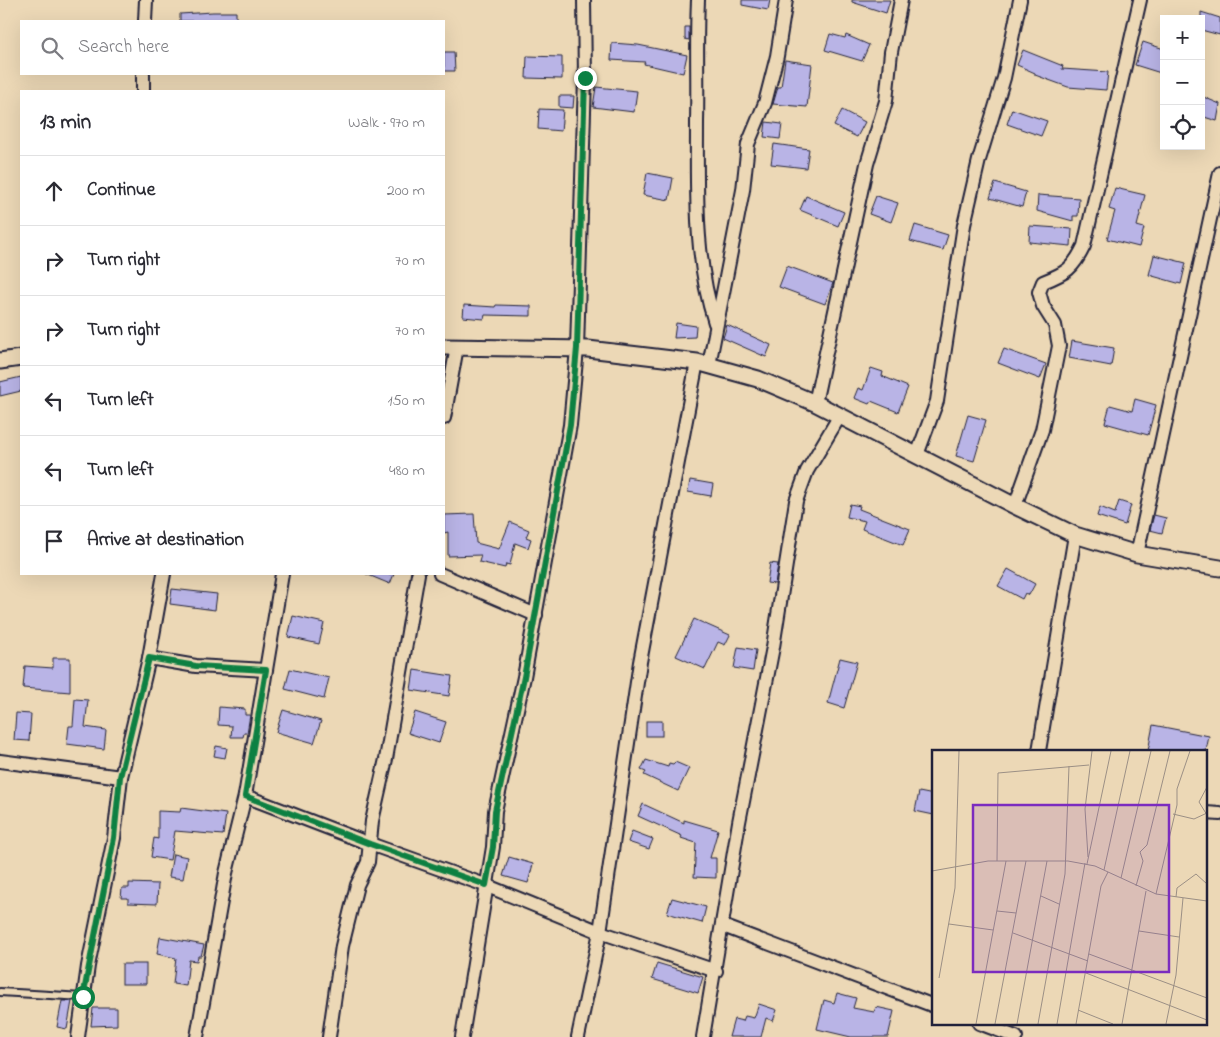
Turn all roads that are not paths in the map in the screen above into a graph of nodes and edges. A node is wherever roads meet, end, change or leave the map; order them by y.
1 (146, 0) edge
2 (584, 0) edge
3 (698, 0) edge
4 (786, 0) edge
5 (901, 0) edge
6 (1020, 0) edge
7 (1140, 0) edge
8 (145, 20) edge
9 (144, 75) edge
10 (143, 90) edge
11 (1220, 173) edge
12 (716, 325) junction
13 (450, 347) edge
14 (577, 348) junction
15 (20, 358) edge
16 (0, 361) edge
17 (703, 364) junction
18 (815, 403) junction
19 (445, 406) edge
20 (840, 417) junction
21 (917, 455) junction
22 (1014, 506) junction
23 (1075, 535) junction
24 (1137, 554) junction
25 (1220, 568) edge
26 (164, 575) edge
27 (282, 575) edge
28 (418, 575) edge
29 (442, 575) edge
30 (536, 615) junction
31 (149, 658) junction
32 (266, 670) junction
33 (1039, 750) edge
34 (0, 761) edge
35 (120, 777) junction
36 (245, 796) junction
37 (370, 844) junction
38 (486, 885) junction
39 (723, 926) junction
40 (600, 932) junction
41 (716, 971) junction
42 (0, 992) edge
43 (83, 997) junction
44 (932, 1005) edge
45 (988, 1028) edge
46 (78, 1037) edge
47 (198, 1037) edge
48 (330, 1037) edge
49 (462, 1037) edge
50 (578, 1037) edge
51 (703, 1037) edge
52 (1016, 1037) edge

1 - 8 street
2 - 14 street
3 - 12 street
4 - 12 street
5 - 18 street
6 - 21 street
7 - 22 street
9 - 10 street
11 - 24 street
12 - 17 street
13 - 14 street
13 - 19 street
14 - 17 street
14 - 30 street
15 - 16 street
17 - 18 street
17 - 40 street
18 - 20 street
20 - 21 street
20 - 39 street
21 - 22 street
22 - 23 street
23 - 24 street
23 - 33 street
24 - 25 street
26 - 31 street
27 - 32 street
28 - 37 street
29 - 30 street
30 - 38 street
31 - 32 street
31 - 35 street
32 - 36 street
34 - 35 street
35 - 43 street
36 - 37 street
36 - 47 street
37 - 38 street
37 - 48 street
38 - 40 street
38 - 49 street
39 - 41 street
39 - 44 street
40 - 41 street
40 - 50 street
41 - 51 street
42 - 43 lane
43 - 46 street
45 - 52 street

